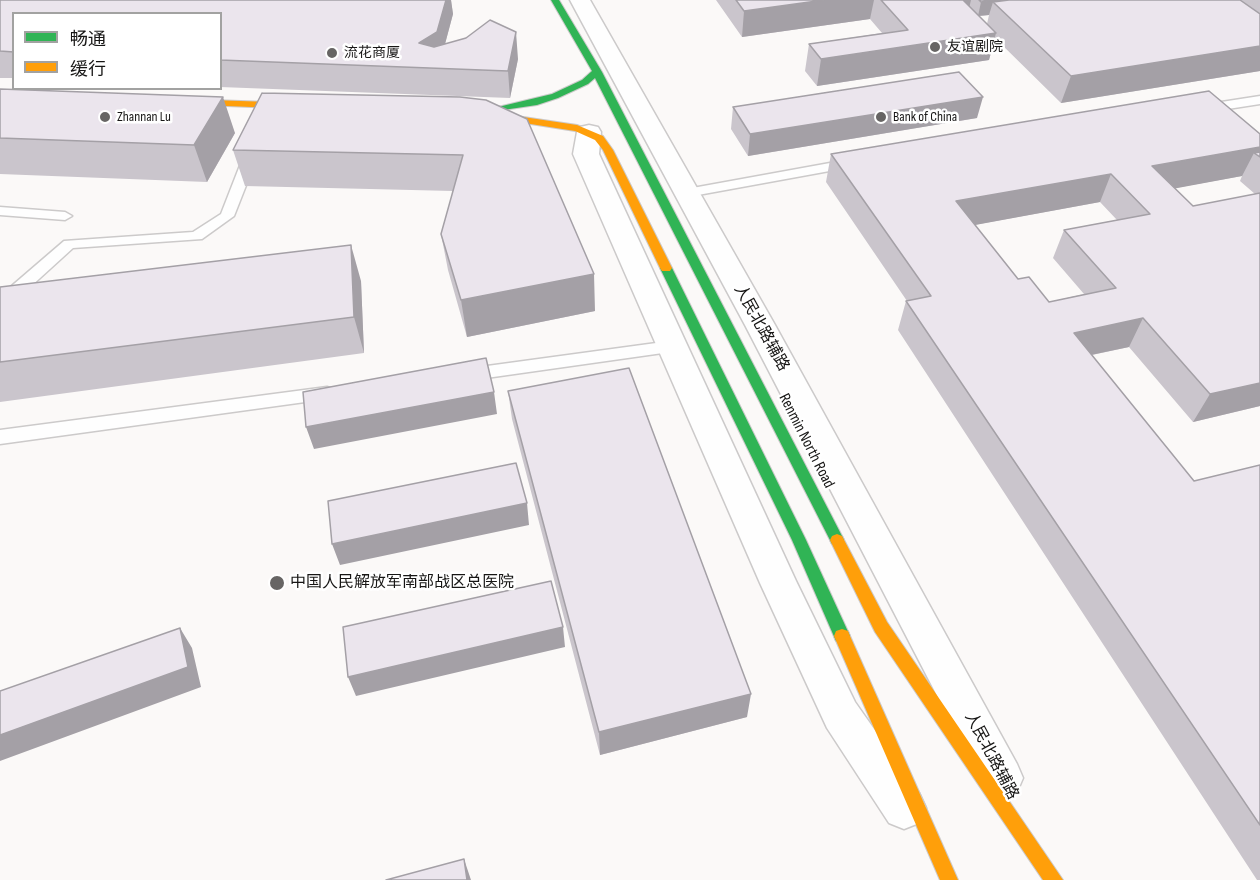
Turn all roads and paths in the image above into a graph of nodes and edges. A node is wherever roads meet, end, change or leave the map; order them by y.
1 (555, 0) edge
2 (580, 0) edge
3 (597, 72) junction
4 (1260, 100) edge
5 (170, 102) edge
6 (270, 105) junction
7 (316, 107) edge
8 (1190, 111) edge
9 (264, 120) edge
10 (589, 132) joint
11 (257, 139) edge
12 (860, 162) edge
13 (674, 195) junction
14 (0, 211) edge
15 (64, 216) dead end
16 (0, 305) edge
17 (672, 325) junction
18 (444, 378) edge
19 (339, 392) edge
20 (0, 437) edge
21 (946, 872) edge
22 (1055, 880) edge

1 - 3 main road
2 - 13 street, 人民北路辅路
3 - 10 main road
3 - 13 main road
4 - 8 lane
5 - 6 main road
6 - 7 main road
6 - 9 lane
10 - 17 street
11 - 16 lane
12 - 13 lane
13 - 22 street, 人民北路辅路
14 - 15 lane
17 - 18 lane
17 - 21 street
19 - 20 lane

